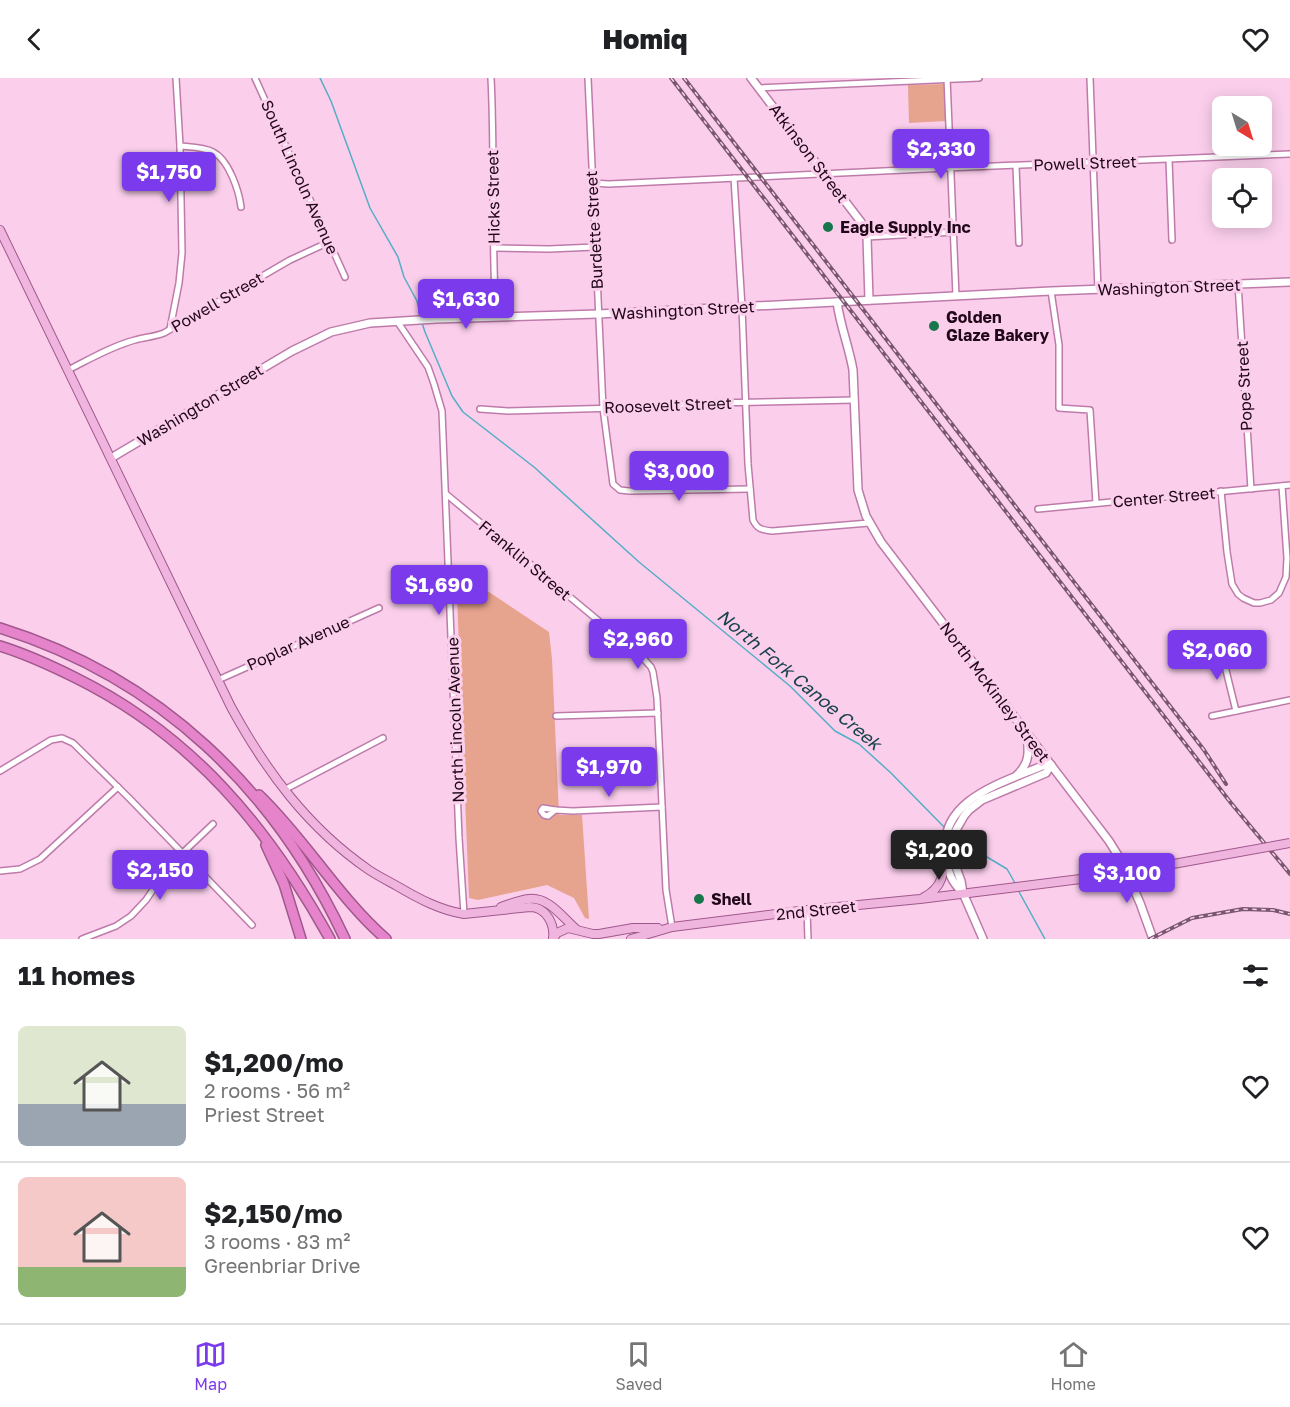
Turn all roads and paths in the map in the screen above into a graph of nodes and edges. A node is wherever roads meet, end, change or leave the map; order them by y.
1 (176, 78) edge
2 (255, 78) edge
3 (490, 78) edge
4 (588, 78) edge
5 (751, 78) edge
6 (979, 78) edge
7 (1090, 78) edge
8 (947, 79) edge
9 (759, 88) junction
10 (180, 146) junction
11 (1290, 154) edge
12 (1169, 160) junction
13 (1094, 163) junction
14 (1016, 166) junction
15 (951, 168) junction
16 (825, 174) junction
17 (734, 178) junction
18 (592, 183) junction
19 (241, 207) dead end
20 (0, 230) edge
21 (954, 232) junction
22 (867, 237) junction
23 (1172, 240) dead end
24 (329, 242) junction
25 (1019, 243) dead end
26 (595, 247) junction
27 (494, 248) junction
28 (345, 277) dead end
29 (1290, 282) edge
30 (1238, 284) junction
31 (1098, 290) junction
32 (1051, 291) junction
33 (956, 296) junction
34 (869, 300) junction
35 (837, 302) junction
36 (742, 307) junction
37 (598, 314) junction
38 (496, 316) junction
39 (397, 321) junction
40 (170, 329) junction
41 (68, 370) junction
42 (855, 400) junction
43 (746, 402) junction
44 (603, 408) junction
45 (433, 409) dead end
46 (480, 410) dead end
47 (441, 411) junction
48 (111, 458) junction
49 (1290, 485) edge
50 (1282, 486) junction
51 (750, 489) junction
52 (1251, 489) junction
53 (1221, 491) junction
54 (446, 494) junction
55 (1096, 503) junction
56 (1038, 509) dead end
57 (869, 523) junction
58 (380, 608) dead end
59 (0, 628) edge
60 (0, 646) edge
61 (1220, 646) dead end
62 (218, 680) junction
63 (1290, 700) edge
64 (1236, 711) junction
65 (658, 713) junction
66 (556, 716) dead end
67 (1212, 716) dead end
68 (1026, 733) junction
69 (383, 738) dead end
70 (217, 754) junction
71 (1051, 765) junction
72 (0, 771) edge
73 (1013, 778) junction
74 (118, 787) junction
75 (284, 790) junction
76 (662, 807) junction
77 (244, 810) junction
78 (555, 810) dead end
79 (957, 818) junction
80 (213, 824) dead end
81 (1290, 843) edge
82 (947, 850) junction
83 (182, 853) junction
84 (0, 871) edge
85 (963, 893) junction
86 (920, 899) junction
87 (807, 910) junction
88 (485, 911) junction
89 (465, 914) junction
90 (252, 925) dead end
91 (672, 927) junction
92 (663, 929) junction
93 (578, 930) junction
94 (82, 939) edge
95 (301, 939) edge
96 (330, 939) edge
97 (345, 939) edge
98 (386, 939) edge
99 (553, 939) edge
100 (586, 939) edge
101 (631, 939) edge
102 (808, 939) edge
103 (983, 939) edge
104 (1153, 939) edge

1 - 10 street
2 - 24 street, South Lincoln Avenue
3 - 27 street, Hicks Street
4 - 18 street, Burdette Street
5 - 9 street, Atkinson Street
6 - 8 street
7 - 13 street
8 - 9 street
8 - 15 street
9 - 16 street, Atkinson Street
10 - 19 street
10 - 40 street
11 - 12 street, Powell Street
12 - 13 street, Powell Street
12 - 23 street
13 - 14 street, Powell Street
13 - 31 street
14 - 15 street, Powell Street
14 - 25 street
15 - 16 street, Powell Street
15 - 21 street
16 - 17 street, Powell Street
16 - 22 street, Atkinson Street
17 - 18 street, Powell Street
17 - 36 street
18 - 26 street, Burdette Street
20 - 41 main road
21 - 22 street
21 - 33 street
22 - 34 street, Atkinson Street
24 - 28 street, South Lincoln Avenue
24 - 40 street, Powell Street
26 - 27 street
26 - 37 street, Burdette Street
27 - 38 street, Hicks Street
29 - 30 street, Washington Street
30 - 31 street, Washington Street
30 - 52 street, Pope Street
31 - 32 street, Washington Street
32 - 33 street, Washington Street
32 - 55 street
33 - 34 street, Washington Street
34 - 35 street, Washington Street
35 - 36 street, Washington Street
35 - 42 street, North McKinley Street
36 - 37 street, Washington Street
36 - 43 street
37 - 38 street, Washington Street
37 - 44 street, Burdette Street
38 - 39 street, Washington Street
39 - 47 street, North Lincoln Avenue
39 - 48 street, Washington Street
40 - 41 street, Powell Street
41 - 48 main road
42 - 43 street, Roosevelt Street
42 - 57 street, North McKinley Street
43 - 44 street, Roosevelt Street
43 - 51 street
44 - 46 street, Roosevelt Street
44 - 51 street, Burdette Street
45 - 47 street
47 - 54 street, North Lincoln Avenue
48 - 62 main road
49 - 50 street, Center Street
50 - 52 street, Center Street
50 - 53 street
51 - 57 street
52 - 53 street, Center Street
53 - 55 street, Center Street
54 - 65 street, Franklin Street
54 - 89 street, North Lincoln Avenue
55 - 56 street, Center Street
57 - 68 street, North McKinley Street
58 - 62 street, Poplar Avenue
59 - 70 highway
60 - 77 highway
61 - 64 street
62 - 75 main road
63 - 64 street
64 - 67 street
65 - 66 street
65 - 76 street, Franklin Street
68 - 71 street, North McKinley Street
68 - 73 street
69 - 75 street
70 - 97 highway
70 - 98 highway
71 - 73 street
71 - 79 street
71 - 104 street, North McKinley Street
72 - 74 street
73 - 79 street
74 - 83 street
74 - 84 street
75 - 89 main road
76 - 78 street
76 - 91 street, Franklin Street
77 - 95 highway
77 - 96 highway
79 - 82 street
80 - 83 street
81 - 85 main road, 2nd Street, bridge
82 - 85 street
82 - 86 main road
83 - 90 street
83 - 94 street
85 - 86 main road, 2nd Street
85 - 103 street
86 - 87 main road, 2nd Street
87 - 91 main road, 2nd Street
87 - 102 street
88 - 89 main road
88 - 93 main road
88 - 99 main road
91 - 92 main road, 2nd Street
92 - 93 main road, 2nd Street
92 - 101 main road, 2nd Street
93 - 99 main road, 2nd Street
93 - 100 main road

